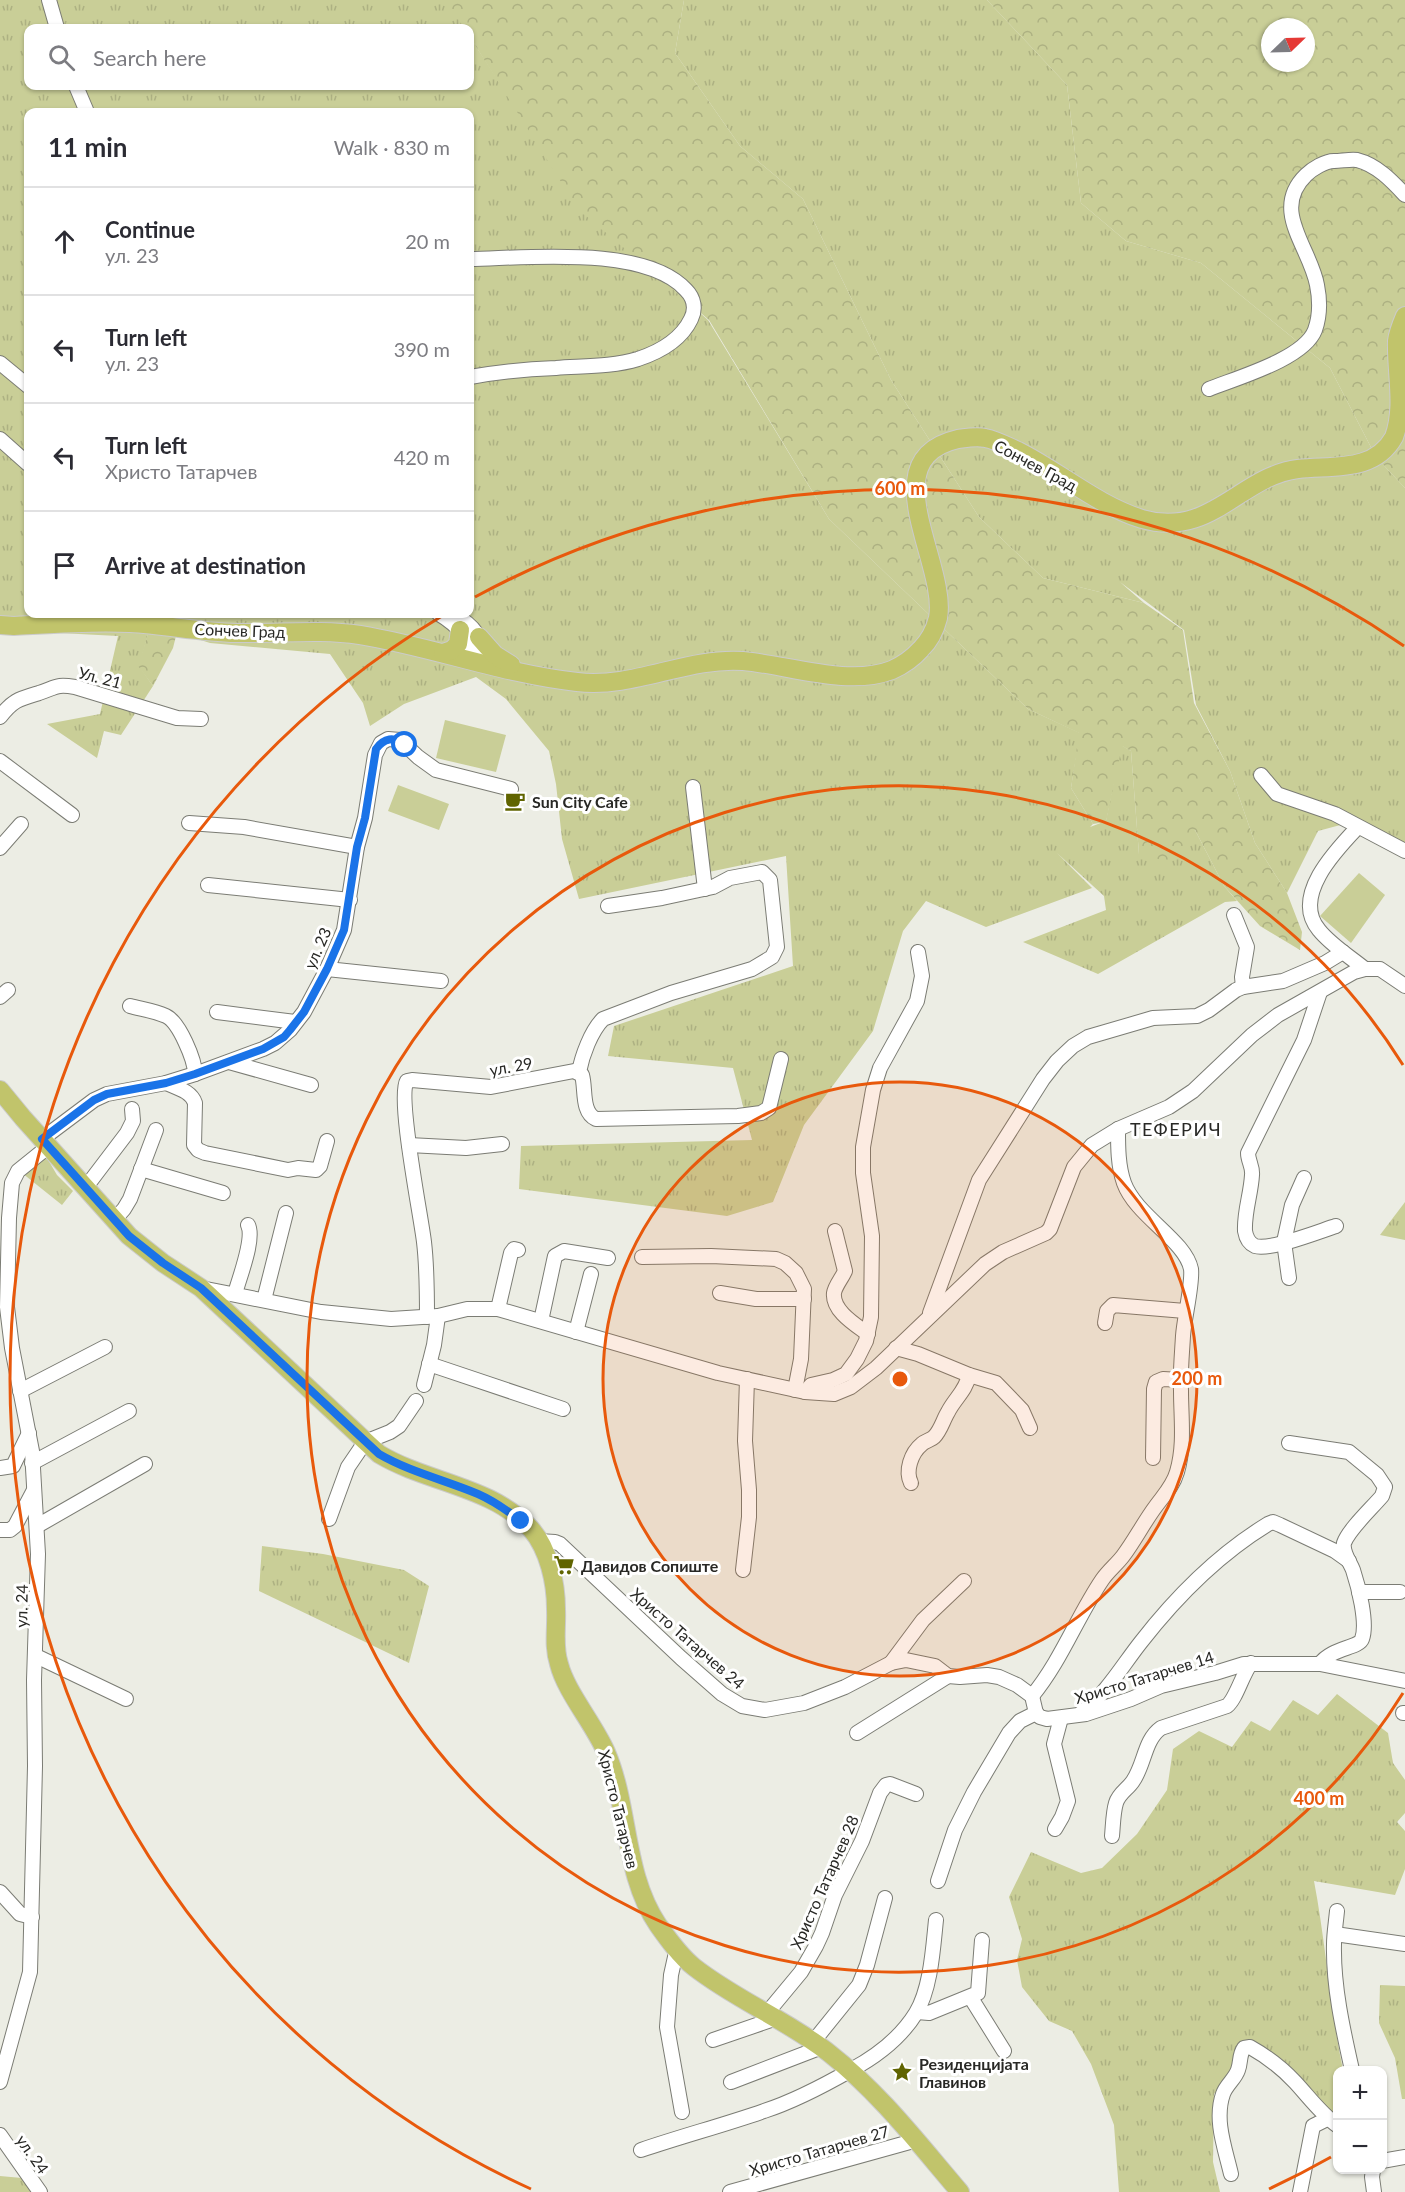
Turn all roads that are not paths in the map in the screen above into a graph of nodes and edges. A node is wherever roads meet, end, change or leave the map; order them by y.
1 (49, 0) edge
2 (56, 24) edge
3 (78, 90) edge
4 (85, 108) edge
5 (1405, 195) edge
6 (474, 259) edge
7 (1405, 316) edge
8 (0, 363) edge
9 (474, 376) edge
10 (24, 383) edge
11 (1209, 389) dead end
12 (0, 439) edge
13 (24, 460) edge
14 (457, 622) edge
15 (0, 625) edge
16 (479, 637) junction
17 (443, 653) junction
18 (471, 661) junction
19 (523, 672) junction
20 (0, 717) edge
21 (201, 719) dead end
22 (0, 761) edge
23 (1262, 775) dead end
24 (693, 787) dead end
25 (511, 789) dead end
26 (72, 815) dead end
27 (189, 823) dead end
28 (21, 824) dead end
29 (1358, 828) junction
30 (357, 847) junction
31 (0, 848) edge
32 (1405, 851) edge
33 (208, 885) dead end
34 (705, 889) junction
35 (350, 900) junction
36 (608, 906) dead end
37 (1234, 915) dead end
38 (918, 952) dead end
39 (1343, 952) junction
40 (327, 969) junction
41 (1365, 969) junction
42 (441, 981) dead end
43 (1405, 986) edge
44 (1243, 987) junction
45 (1320, 992) junction
46 (129, 1006) dead end
47 (217, 1012) dead end
48 (295, 1022) junction
49 (781, 1059) dead end
50 (227, 1061) junction
51 (579, 1072) junction
52 (195, 1074) junction
53 (166, 1083) junction
54 (311, 1085) dead end
55 (0, 1090) edge
56 (132, 1109) dead end
57 (1118, 1129) junction
58 (156, 1130) dead end
59 (327, 1141) dead end
60 (46, 1143) junction
61 (502, 1144) dead end
62 (409, 1145) junction
63 (141, 1169) junction
64 (1304, 1178) dead end
65 (86, 1187) junction
66 (223, 1192) dead end
67 (286, 1214) dead end
68 (115, 1219) junction
69 (248, 1225) dead end
70 (1336, 1226) dead end
71 (835, 1231) dead end
72 (1284, 1242) junction
73 (518, 1250) dead end
74 (642, 1257) dead end
75 (608, 1258) dead end
76 (591, 1274) dead end
77 (1289, 1278) dead end
78 (201, 1288) junction
79 (720, 1293) dead end
80 (235, 1294) junction
81 (804, 1299) junction
82 (264, 1300) junction
83 (498, 1309) junction
84 (1185, 1311) junction
85 (432, 1317) junction
86 (928, 1317) junction
87 (542, 1321) junction
88 (1105, 1323) dead end
89 (576, 1332) junction
90 (868, 1334) junction
91 (105, 1347) dead end
92 (896, 1348) junction
93 (429, 1364) junction
94 (969, 1376) junction
95 (747, 1379) junction
96 (1181, 1380) junction
97 (424, 1385) dead end
98 (20, 1391) junction
99 (800, 1391) junction
100 (416, 1401) dead end
101 (563, 1409) dead end
102 (129, 1411) dead end
103 (1030, 1428) dead end
104 (28, 1433) junction
105 (365, 1442) junction
106 (1288, 1443) dead end
107 (1153, 1458) dead end
108 (32, 1463) junction
109 (145, 1464) dead end
110 (0, 1468) edge
111 (911, 1483) dead end
112 (35, 1488) junction
113 (329, 1520) dead end
114 (37, 1526) junction
115 (0, 1530) edge
116 (539, 1541) junction
117 (1349, 1561) junction
118 (743, 1570) dead end
119 (964, 1581) dead end
120 (1359, 1592) junction
121 (1400, 1592) dead end
122 (36, 1656) junction
123 (891, 1663) junction
124 (1251, 1664) junction
125 (1320, 1664) junction
126 (948, 1676) junction
127 (1405, 1681) edge
128 (1032, 1696) junction
129 (126, 1699) dead end
130 (1036, 1713) junction
131 (1078, 1715) junction
132 (1061, 1718) junction
133 (857, 1733) dead end
134 (916, 1794) dead end
135 (1055, 1829) dead end
136 (1112, 1836) dead end
137 (938, 1881) dead end
138 (0, 1892) edge
139 (885, 1898) dead end
140 (1337, 1911) dead end
141 (32, 1917) junction
142 (936, 1920) dead end
143 (1335, 1934) junction
144 (982, 1941) dead end
145 (1405, 1944) edge
146 (677, 1948) junction
147 (971, 1998) junction
148 (916, 2012) junction
149 (772, 2016) junction
150 (713, 2040) dead end
151 (817, 2045) junction
152 (1004, 2051) dead end
153 (1351, 2066) edge
154 (850, 2071) junction
155 (0, 2082) edge
156 (731, 2082) dead end
157 (682, 2112) dead end
158 (1332, 2123) edge
159 (0, 2135) edge
160 (917, 2140) junction
161 (641, 2150) dead end
162 (1405, 2157) edge
163 (1387, 2160) edge
164 (1231, 2174) dead end
165 (1372, 2174) edge
166 (40, 2192) edge
167 (730, 2192) edge
168 (960, 2192) edge
169 (1300, 2192) edge
170 (1374, 2192) edge

1 - 2 street
3 - 4 street
5 - 11 street
6 - 9 street
7 - 19 main road, Сончев Град
8 - 10 street
12 - 13 street
14 - 16 street
14 - 17 main road
14 - 18 street
15 - 17 main road, Сончев Град
16 - 18 street
16 - 19 main road
17 - 18 main road, Сончев Град
18 - 19 main road, Сончев Град
20 - 21 street, Ул. 21
22 - 26 street
23 - 29 street
24 - 34 street
25 - 30 street, ул. 23
27 - 30 street
28 - 31 street
29 - 32 street
29 - 39 street
30 - 35 street, ул. 23
33 - 35 street
34 - 36 street
34 - 51 street
35 - 40 street, ул. 23
37 - 44 street
38 - 90 street
39 - 41 street
39 - 44 street
40 - 42 street
40 - 48 street, ул. 23
41 - 43 street
41 - 45 street
44 - 86 street
45 - 57 street
45 - 72 street
46 - 52 street
47 - 48 street
48 - 50 street, ул. 23
49 - 51 street
50 - 52 street, ул. 23
50 - 54 street
51 - 62 street, ул. 29
52 - 53 street, ул. 23
53 - 59 street
53 - 60 street, ул. 23
55 - 60 main road, Христо Татарчев
56 - 65 street
57 - 84 street
57 - 86 street
58 - 63 street
60 - 65 main road, Христо Татарчев
60 - 98 street, ул. 24
61 - 62 street
62 - 85 street, ул. 29
63 - 66 street
63 - 68 street
64 - 72 street
65 - 68 main road, Христо Татарчев
67 - 82 street
68 - 78 main road, Христо Татарчев
69 - 80 street
70 - 72 street
71 - 90 street
72 - 77 street
73 - 83 street
74 - 81 street
75 - 87 street
76 - 89 street
78 - 80 street
78 - 105 main road, Христо Татарчев
79 - 81 street
80 - 82 street
81 - 99 street
82 - 85 street
83 - 85 street
83 - 87 street
84 - 88 street
84 - 96 street
85 - 93 street, ул. 29
86 - 92 street
87 - 89 street
89 - 95 street
90 - 99 street
91 - 98 street
92 - 94 street
92 - 99 street
93 - 97 street, ул. 29
93 - 101 street
94 - 103 street
94 - 111 street
95 - 99 street
95 - 118 street
96 - 107 street
96 - 128 street
98 - 104 street, ул. 24
100 - 105 street
102 - 108 street
104 - 108 street, ул. 24
104 - 110 street
105 - 113 street
105 - 116 main road, Христо Татарчев
106 - 117 street
108 - 112 street, ул. 24
109 - 114 street
112 - 114 street, ул. 24
112 - 115 street
114 - 122 street, ул. 24
116 - 123 street, Христо Татарчев 24
116 - 146 main road, Христо Татарчев
117 - 120 street
117 - 131 street
119 - 123 street
120 - 121 street
120 - 125 street
122 - 129 street
122 - 141 street, ул. 24
123 - 126 street, Христо Татарчев 24
124 - 125 street, Христо Татарчев 14
124 - 131 street, Христо Татарчев 14
124 - 136 street
125 - 127 street, Христо Татарчев 14
126 - 128 street, Христо Татарчев 24
126 - 133 street
128 - 130 street
130 - 132 street, Христо Татарчев 14
130 - 137 street
131 - 132 street, Христо Татарчев 14
132 - 135 street
134 - 149 street, Христо Татарчев 28
138 - 141 street
139 - 151 street
140 - 143 street
141 - 155 street, ул. 24
142 - 148 street
143 - 145 street
143 - 153 street
144 - 147 street
146 - 149 main road, Христо Татарчев
146 - 157 street
147 - 148 street
147 - 152 street
148 - 154 street
149 - 150 street
149 - 151 main road, Христо Татарчев
151 - 154 main road, Христо Татарчев
151 - 156 street
154 - 160 main road, Христо Татарчев
154 - 161 street
158 - 164 street
158 - 169 street
159 - 166 street, ул. 24
160 - 167 street, Христо Татарчев 27
160 - 168 main road, Христо Татарчев
162 - 163 street
165 - 170 street

